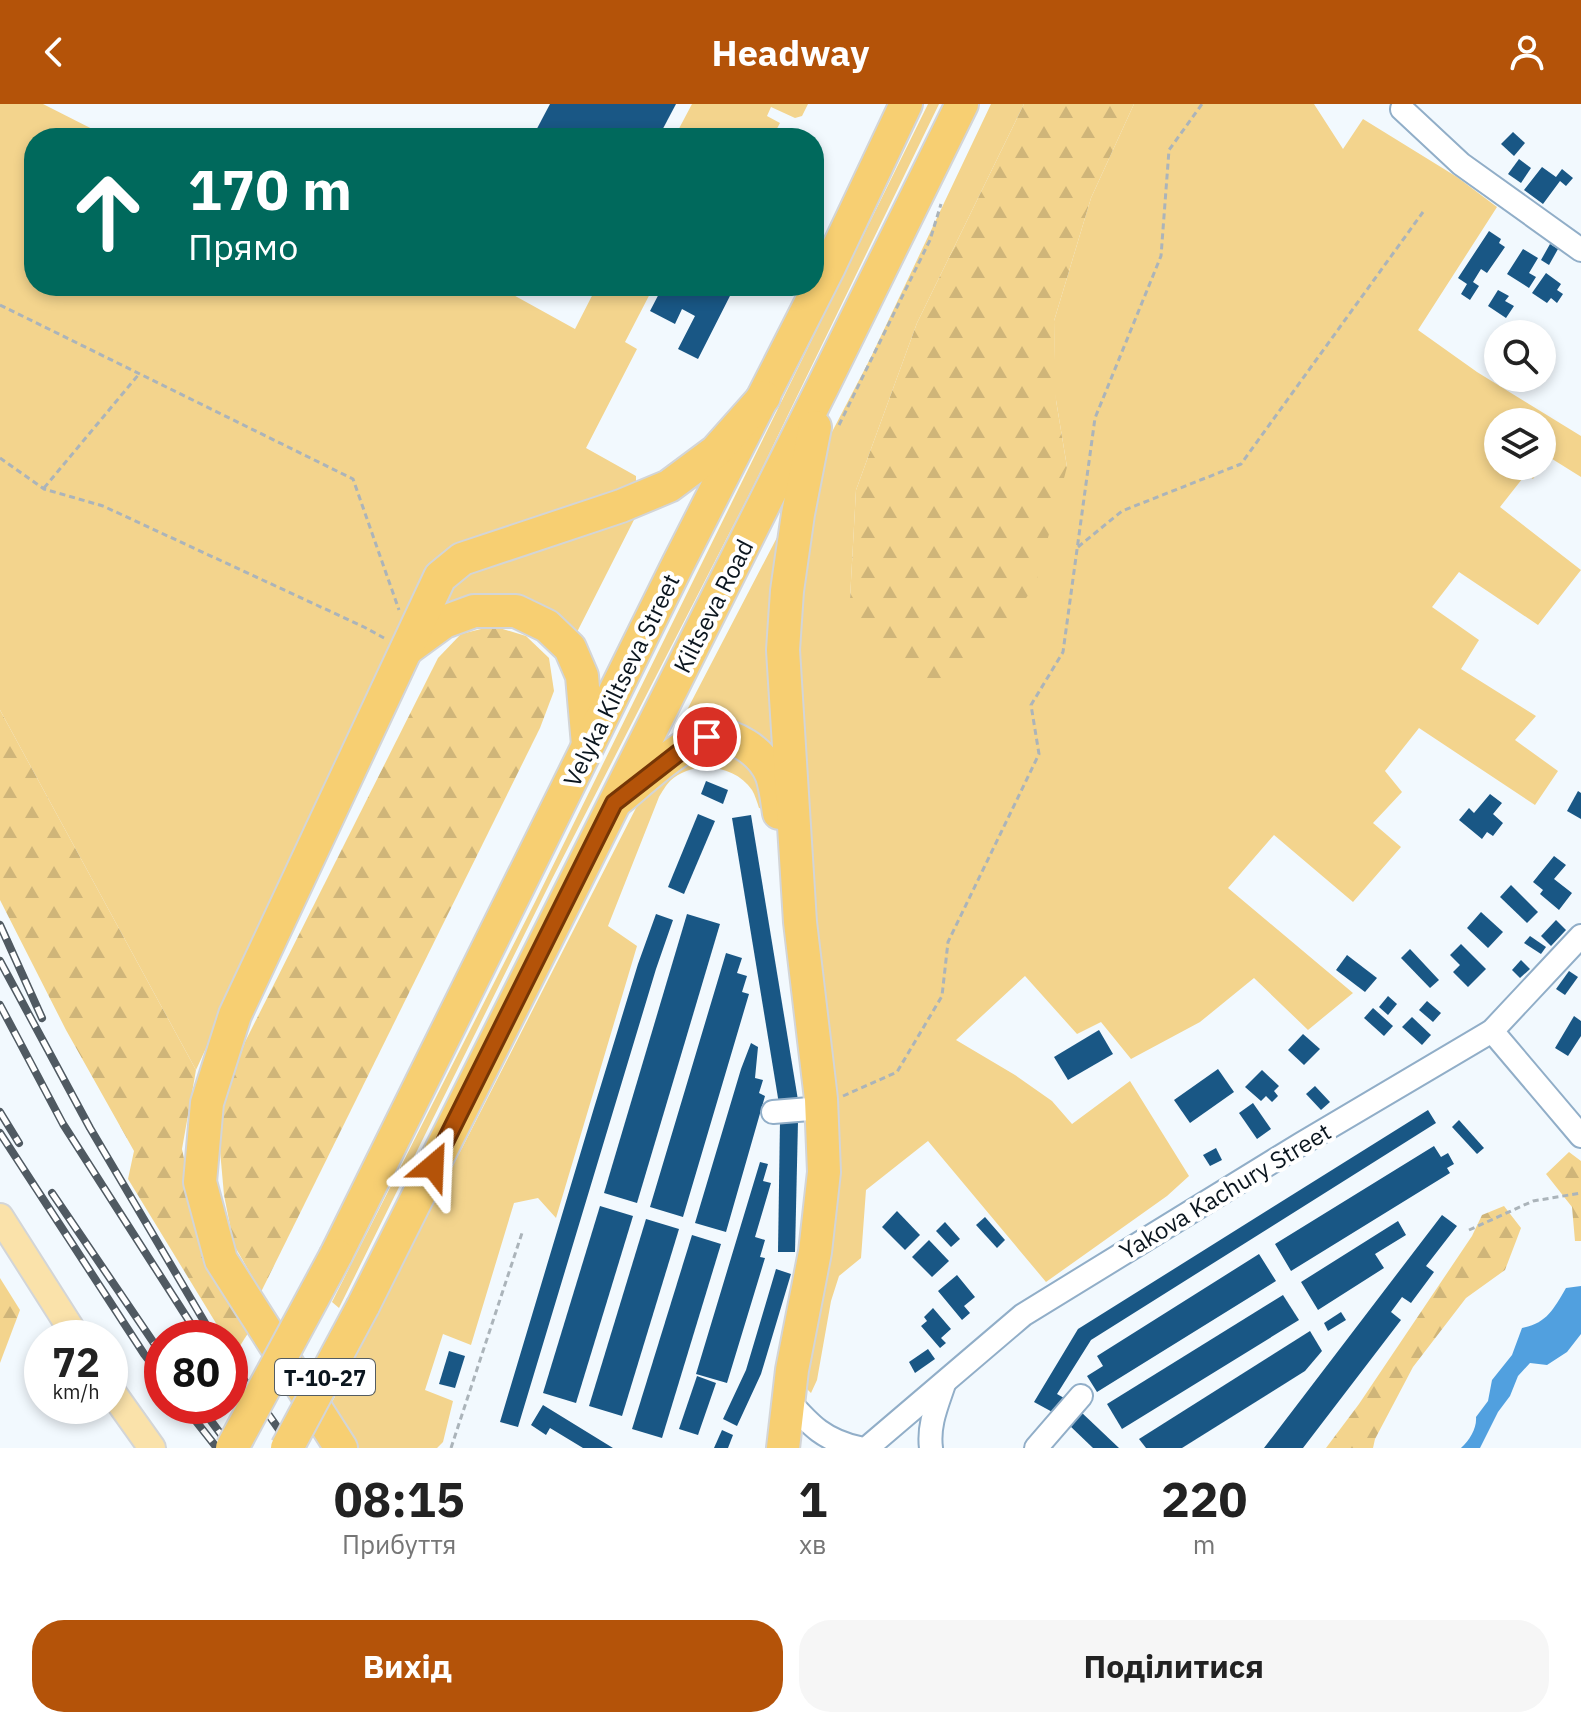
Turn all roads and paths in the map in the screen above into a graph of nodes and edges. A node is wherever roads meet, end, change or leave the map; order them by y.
1 (906, 104) edge
2 (962, 104) edge
3 (1202, 104) edge
4 (1402, 109) dead end
5 (942, 200) dead end
6 (1423, 212) dead end
7 (1581, 250) edge
8 (824, 276) edge
9 (814, 296) edge
10 (0, 305) edge
11 (139, 374) junction
12 (823, 386) junction
13 (764, 397) junction
14 (839, 425) dead end
15 (0, 458) edge
16 (44, 489) junction
17 (1077, 548) junction
18 (407, 645) junction
19 (588, 747) junction
20 (614, 803) junction
21 (800, 922) junction
22 (1581, 936) edge
23 (1492, 1031) junction
24 (822, 1104) junction
25 (773, 1112) dead end
26 (1581, 1136) edge
27 (1581, 1193) edge
28 (0, 1217) edge
29 (523, 1230) dead end
30 (1469, 1230) dead end
31 (66, 1320) edge
32 (945, 1381) junction
33 (1081, 1396) dead end
34 (788, 1400) junction
35 (128, 1415) edge
36 (1044, 1445) edge
37 (150, 1446) edge
38 (232, 1448) edge
39 (287, 1448) edge
40 (341, 1448) edge
41 (451, 1448) edge
42 (783, 1448) edge
43 (859, 1448) edge
44 (867, 1448) edge
45 (931, 1448) edge

1 - 8 highway, Velyka Kiltseva Street / Т-10-27
2 - 12 highway, Kiltseva Road / Т-10-27
3 - 17 path
4 - 7 street
5 - 14 path
6 - 17 path
9 - 13 highway, Velyka Kiltseva Street / Т-10-27
10 - 11 path
11 - 16 path
11 - 18 path
12 - 20 highway, Kiltseva Road / Т-10-27
12 - 21 highway
13 - 18 highway
13 - 19 highway, Velyka Kiltseva Street / Т-10-27
15 - 16 path
16 - 18 path
17 - 24 path
18 - 19 highway
18 - 40 highway
19 - 38 highway, Velyka Kiltseva Street / Т-10-27, bridge
20 - 21 highway
20 - 39 highway, Kiltseva Road / Т-10-27, bridge
21 - 24 highway
22 - 23 street, Yakova Kachury Street
23 - 26 street
23 - 32 street, Yakova Kachury Street
24 - 25 street
24 - 34 highway
27 - 30 path
28 - 31 main road
29 - 41 path
32 - 44 street, Yakova Kachury Street
32 - 45 street
33 - 36 street
34 - 42 highway
34 - 43 street
35 - 37 main road

